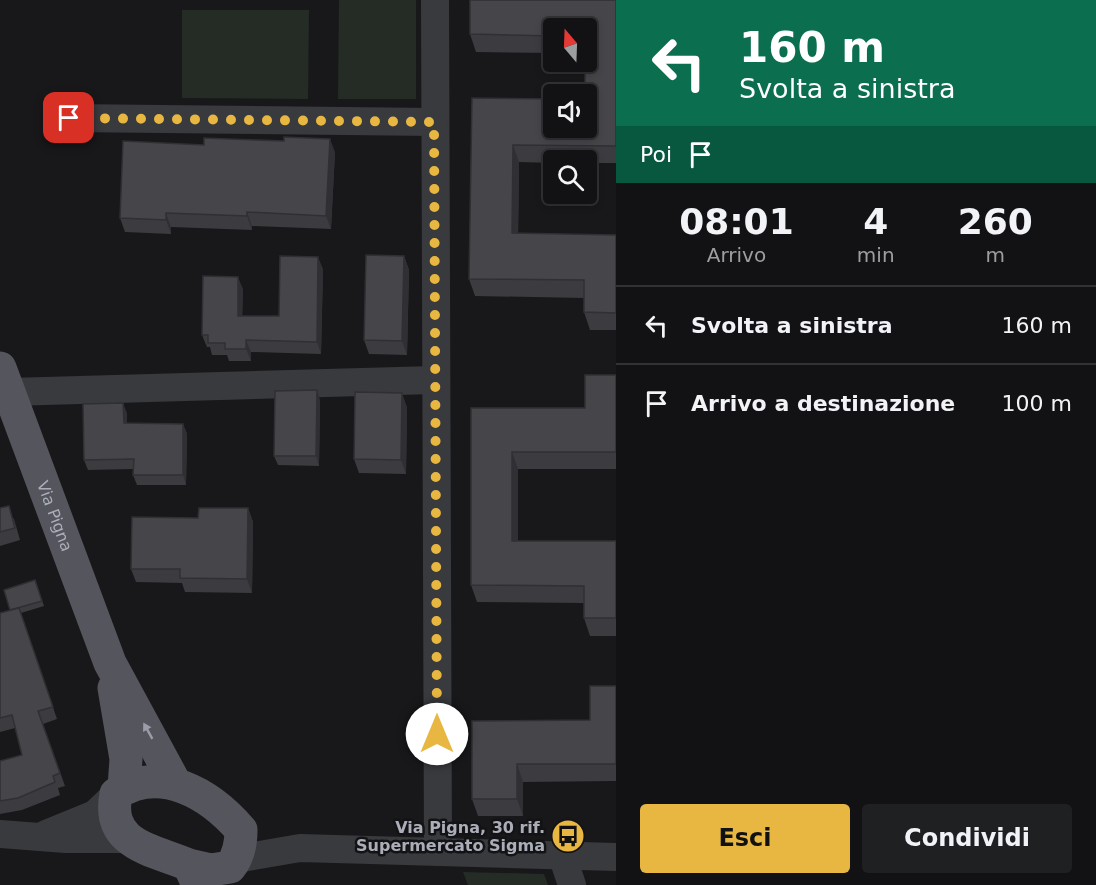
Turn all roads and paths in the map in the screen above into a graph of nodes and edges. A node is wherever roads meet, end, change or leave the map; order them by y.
1 (435, 0) edge
2 (69, 118) dead end
3 (434, 122) junction
4 (4, 380) edge
5 (434, 380) junction
6 (110, 663) junction
7 (175, 783) junction
8 (120, 791) junction
9 (0, 834) edge
10 (41, 836) junction
11 (126, 839) junction
12 (438, 852) junction
13 (562, 855) junction
14 (235, 860) edge
15 (614, 861) edge
16 (194, 875) edge
17 (572, 885) edge

1 - 3 street
2 - 3 street
3 - 5 street
4 - 5 street
4 - 6 main road, Via Pigna
5 - 12 street
7 -> 6 main road, Via Pigna
6 - 8 main road, Via Pigna
7 - 8 main road
7 - 14 main road
8 - 10 street
8 - 11 main road, Via Pigna
9 - 10 street
10 - 11 street
11 - 16 main road
12 - 13 street
12 - 14 street
13 - 15 street
13 - 17 street
14 - 16 main road

